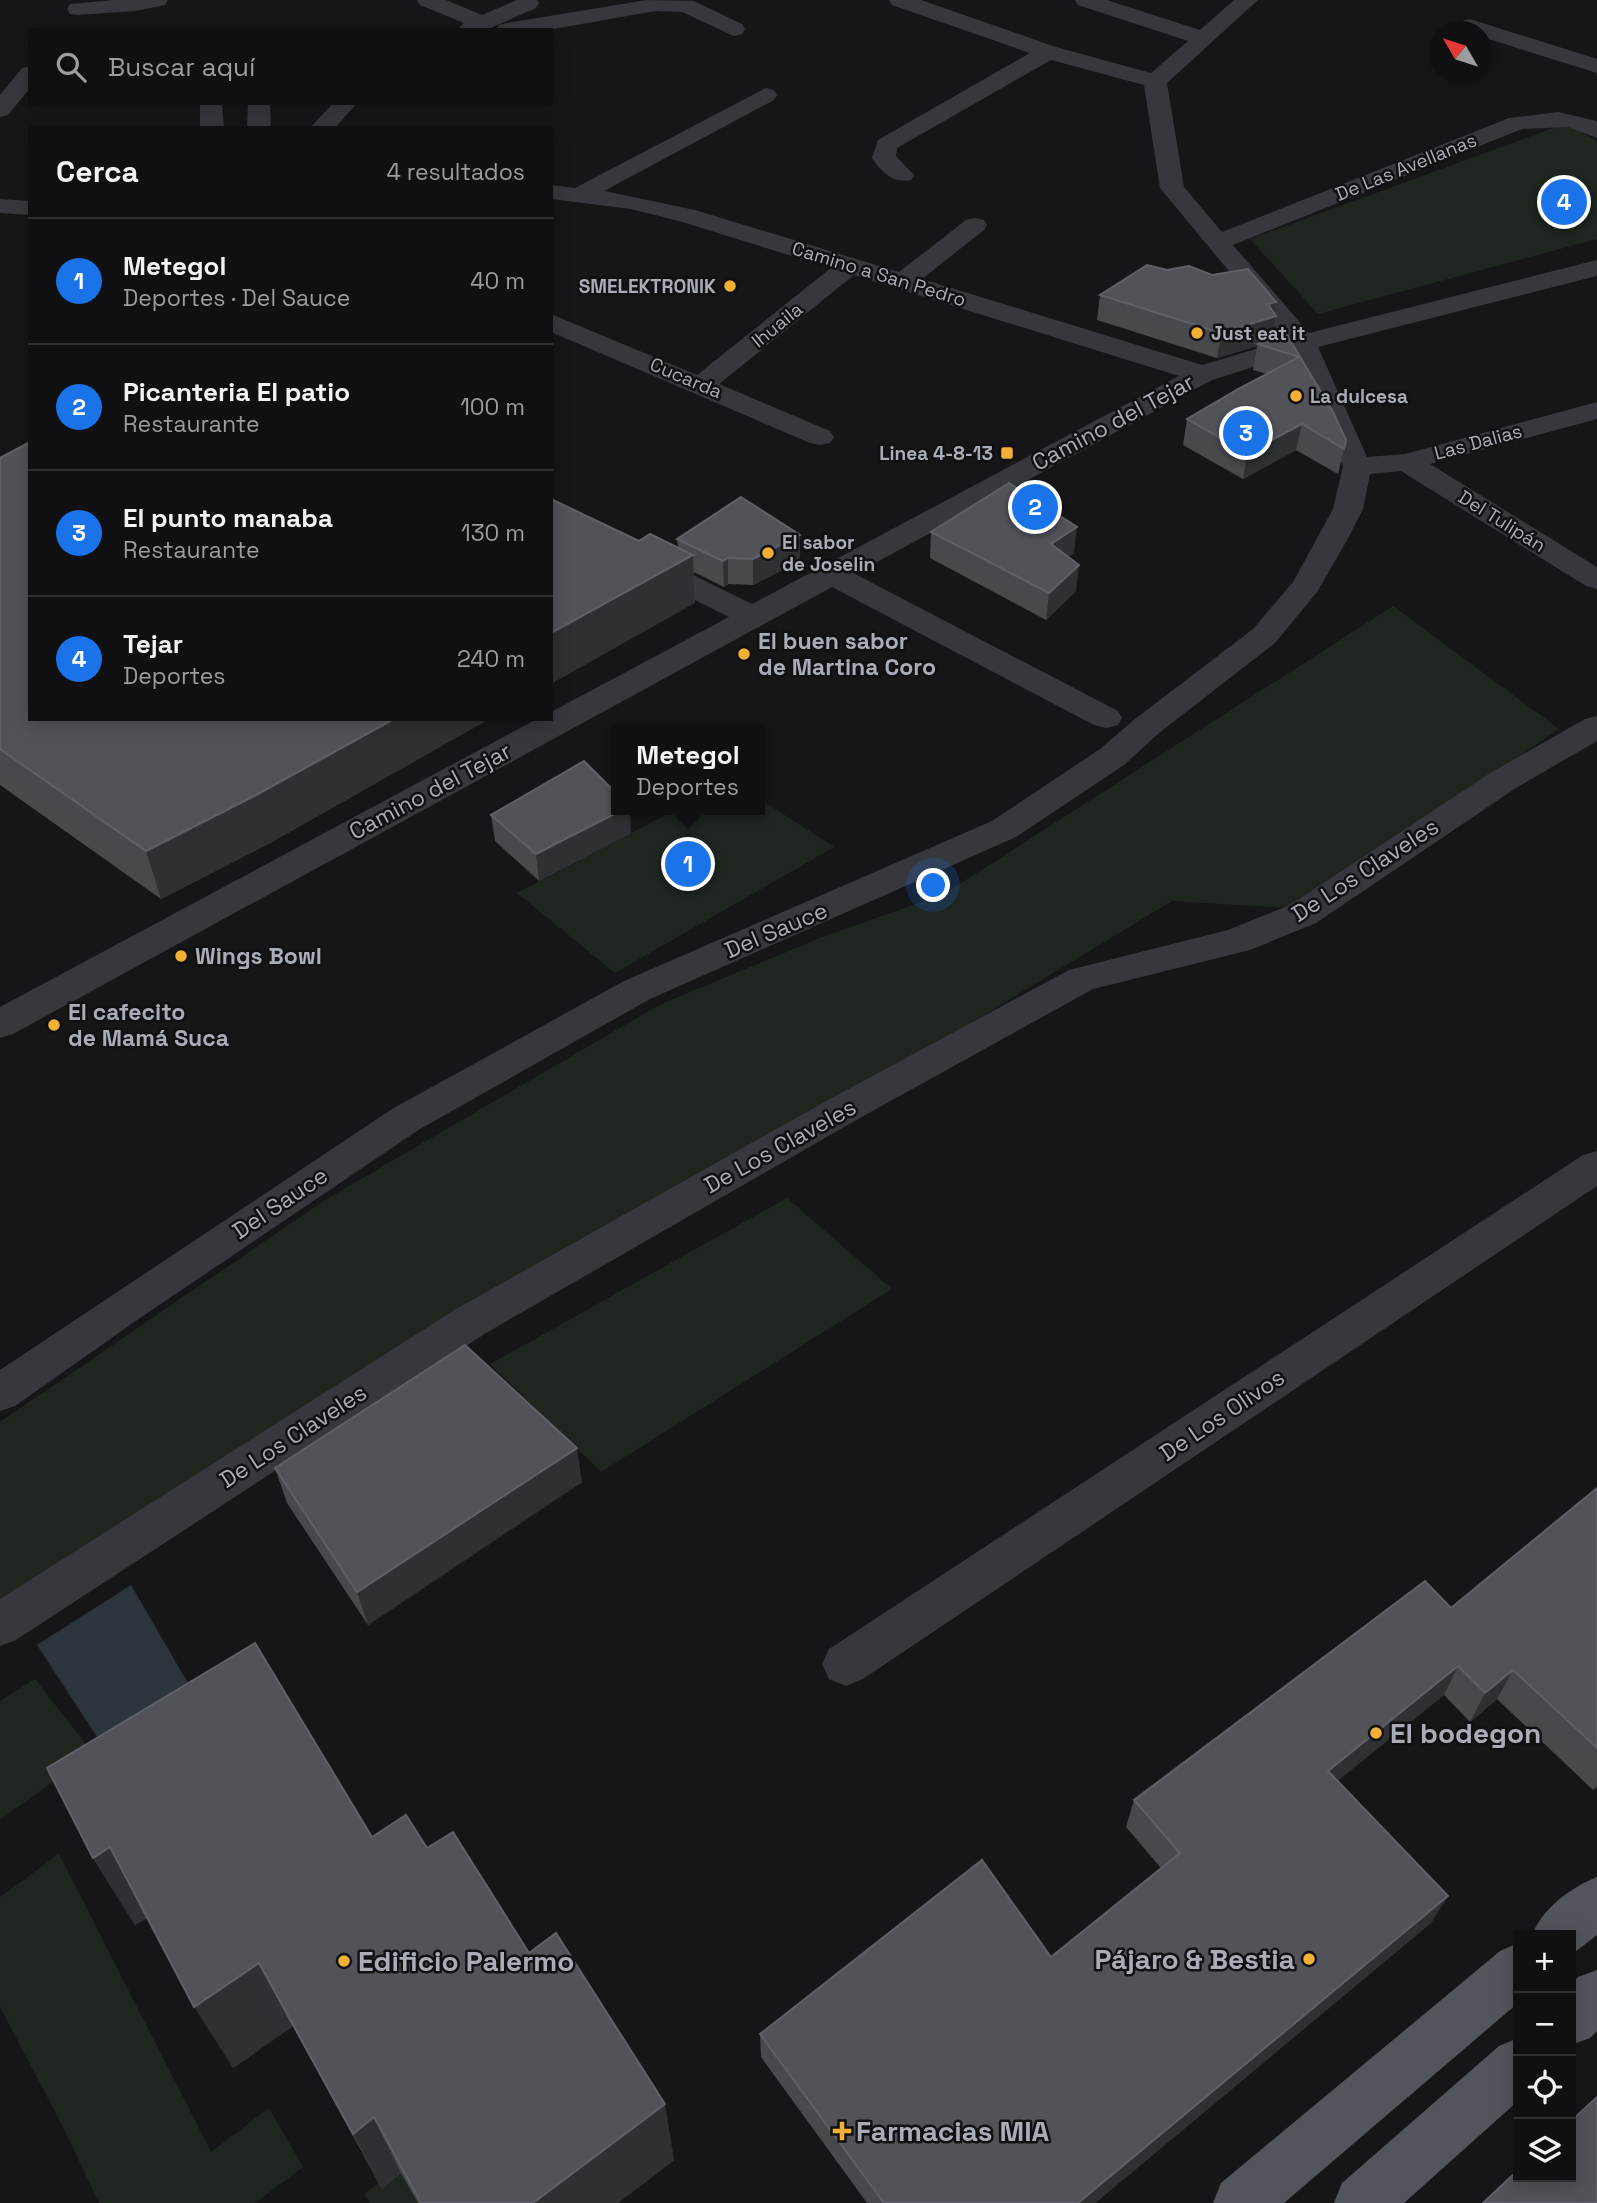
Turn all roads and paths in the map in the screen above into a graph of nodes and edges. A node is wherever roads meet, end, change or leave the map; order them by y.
1 (157, 0) edge
2 (428, 0) edge
3 (537, 0) edge
4 (900, 0) edge
5 (1086, 0) edge
6 (1247, 0) edge
7 (78, 9) dead end
8 (473, 26) edge
9 (519, 28) edge
10 (734, 29) dead end
11 (1492, 33) edge
12 (1202, 38) junction
13 (1048, 52) junction
14 (1597, 66) edge
15 (28, 75) edge
16 (1155, 80) junction
17 (766, 95) dead end
18 (211, 105) edge
19 (259, 105) edge
20 (343, 105) edge
21 (0, 110) edge
22 (212, 126) edge
23 (260, 126) edge
24 (323, 126) edge
25 (1597, 131) edge
26 (902, 175) dead end
27 (553, 192) edge
28 (579, 195) junction
29 (975, 225) dead end
30 (1218, 242) junction
31 (851, 265) junction
32 (1597, 268) edge
33 (904, 281) junction
34 (553, 323) edge
35 (1303, 343) junction
36 (1202, 374) junction
37 (702, 384) junction
38 (1592, 415) edge
39 (820, 436) dead end
40 (1406, 462) junction
41 (1357, 466) junction
42 (553, 517) edge
43 (831, 574) junction
44 (1597, 580) edge
45 (752, 616) junction
46 (1106, 718) dead end
47 (1597, 726) edge
48 (1551, 755) junction
49 (1597, 757) edge
50 (0, 1024) edge
51 (1597, 1166) edge
52 (0, 1393) edge
53 (0, 1625) edge
54 (846, 1664) dead end
55 (1597, 1902) edge
56 (1565, 1930) edge
57 (1513, 1973) edge
58 (1597, 1996) edge
59 (1576, 2015) edge
60 (1513, 2069) edge
61 (1241, 2203) edge
62 (1362, 2203) edge

1 - 7 street
2 - 8 street
3 - 8 street
4 - 13 street
5 - 12 street
6 - 12 street
9 - 10 street
11 - 14 street
12 - 16 street
13 - 16 street
13 - 26 street
15 - 21 street
16 - 30 street
17 - 28 street
18 - 22 street
19 - 23 street
20 - 24 street
25 - 30 street, De Las Avellanas
27 - 28 street, Camino a San Pedro
28 - 31 street, Camino a San Pedro
29 - 33 street
30 - 35 street
31 - 33 street, Camino a San Pedro
31 - 37 street, Ihuaila
32 - 35 street, Camino del Tejar
33 - 36 street, Camino a San Pedro
34 - 37 street, Cucarda
35 - 36 street, Camino del Tejar
35 - 41 street
36 - 43 street, Camino del Tejar
37 - 39 street, Cucarda
38 - 40 street, Las Dalias
40 - 41 street, Las Dalias
40 - 44 street, Del Tulipán
41 - 52 street, Del Sauce
42 - 45 street
43 - 45 street, Camino del Tejar
43 - 46 street
45 - 50 street, Camino del Tejar
47 - 48 street
48 - 49 street, De Los Claveles
48 - 53 street, De Los Claveles
51 - 54 street, De Los Olivos
55 - 56 main road
57 - 61 main road
58 - 59 main road
60 - 62 main road

